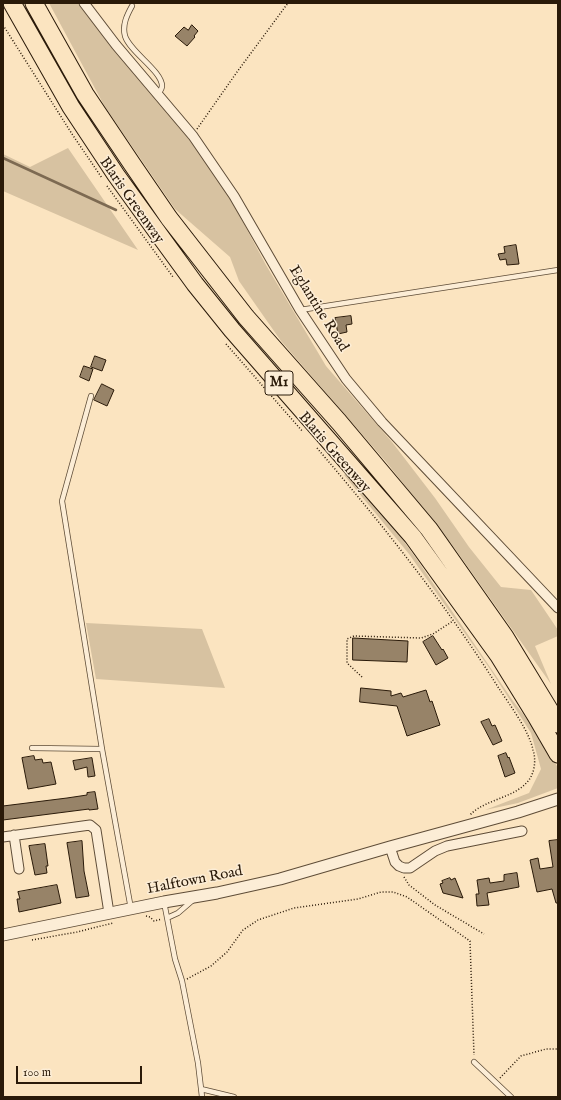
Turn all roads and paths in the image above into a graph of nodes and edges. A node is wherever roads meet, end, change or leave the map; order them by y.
1 (12, 3) edge
2 (34, 3) edge
3 (84, 3) edge
4 (288, 3) edge
5 (132, 6) dead end
6 (3, 25) edge
7 (158, 94) junction
8 (193, 136) junction
9 (558, 270) edge
10 (174, 278) dead end
11 (300, 310) junction
12 (226, 343) dead end
13 (90, 396) dead end
14 (307, 436) dead end
15 (318, 448) dead end
16 (558, 608) edge
17 (453, 621) junction
18 (362, 677) dead end
19 (558, 724) edge
20 (32, 748) dead end
21 (102, 749) junction
22 (558, 754) edge
23 (553, 801) edge
24 (466, 826) junction
25 (522, 831) dead end
26 (14, 835) junction
27 (3, 837) edge
28 (390, 847) junction
29 (399, 866) junction
30 (19, 869) dead end
31 (197, 896) junction
32 (164, 902) junction
33 (131, 909) junction
34 (144, 916) dead end
35 (112, 918) junction
36 (167, 918) junction
37 (484, 934) dead end
38 (3, 935) edge
39 (27, 941) dead end
40 (182, 981) junction
41 (558, 1049) edge
42 (474, 1062) joint
43 (496, 1083) junction
44 (201, 1089) junction
45 (202, 1097) edge
46 (234, 1097) edge
47 (511, 1097) edge

1 - 22 highway, M1
2 - 19 highway, M1
3 - 7 street, Eglantine Road
4 - 8 path
5 - 7 lane
6 - 10 path, Blaris Greenway
7 - 8 street, Eglantine Road
8 - 11 street, Eglantine Road
9 - 11 lane
11 - 16 street, Eglantine Road
12 - 14 path, Blaris Greenway
13 - 21 lane
15 - 17 path, Blaris Greenway
17 - 18 path
17 - 24 path, Blaris Greenway
20 - 21 lane
21 - 33 lane
23 - 24 street, Halftown Road
24 - 28 street, Halftown Road
25 - 29 street
26 - 27 street
26 - 30 street
26 - 35 street
28 - 29 street
28 - 31 street, Halftown Road
29 - 37 path
31 - 32 street, Halftown Road
31 - 36 lane
32 - 33 street, Halftown Road
32 - 36 lane
33 - 35 street, Halftown Road
34 - 36 path
35 - 38 street, Halftown Road
35 - 39 path
36 - 40 lane
40 - 42 path
40 - 44 lane
41 - 43 path
42 - 43 lane
43 - 47 lane
44 - 45 lane
44 - 46 lane

